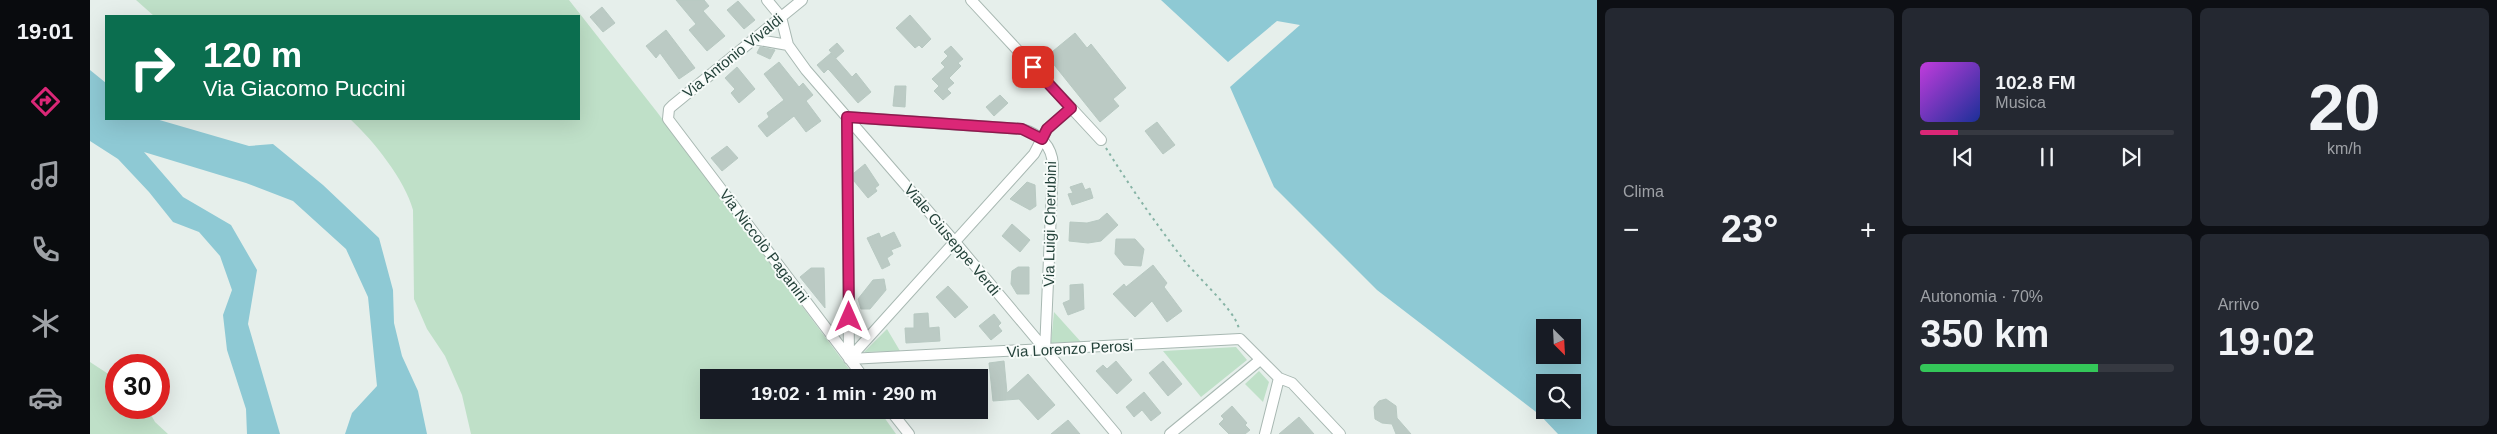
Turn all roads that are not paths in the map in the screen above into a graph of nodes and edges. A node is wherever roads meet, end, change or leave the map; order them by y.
1 (767, 0) edge
2 (802, 0) edge
3 (971, 0) edge
4 (781, 17) junction
5 (753, 39) junction
6 (788, 45) junction
7 (1071, 108) junction
8 (668, 114) joint
9 (847, 117) junction
10 (1042, 139) junction
11 (1101, 140) road end
12 (955, 242) junction
13 (1045, 350) junction
14 (849, 359) junction
15 (1260, 360) junction
16 (857, 369) edge
17 (1279, 378) junction
18 (897, 419) edge
19 (909, 434) edge
20 (1116, 434) edge
21 (1170, 434) edge
22 (1265, 434) edge
23 (1340, 434) edge

1 - 4 street
2 - 4 street, Via Antonio Vivaldi
3 - 7 street
4 - 5 street, Via Antonio Vivaldi
4 - 6 street
5 - 6 street
5 - 8 street, Via Antonio Vivaldi
6 - 9 street, Viale Giuseppe Verdi
7 - 10 street
7 - 11 street
8 - 14 street, Via Niccolò Paganini
9 - 10 street
9 - 12 street, Viale Giuseppe Verdi
9 - 14 street
10 - 12 street
10 - 13 street, Via Luigi Cherubini
12 - 13 street, Viale Giuseppe Verdi
12 - 14 street
13 - 14 street, Via Lorenzo Perosi
13 - 15 street, Via Lorenzo Perosi
13 - 20 street, Viale Giuseppe Verdi
14 - 16 street, Via Niccolò Paganini
15 - 17 street
15 - 21 street
17 - 22 street
17 - 23 street
18 - 19 street

